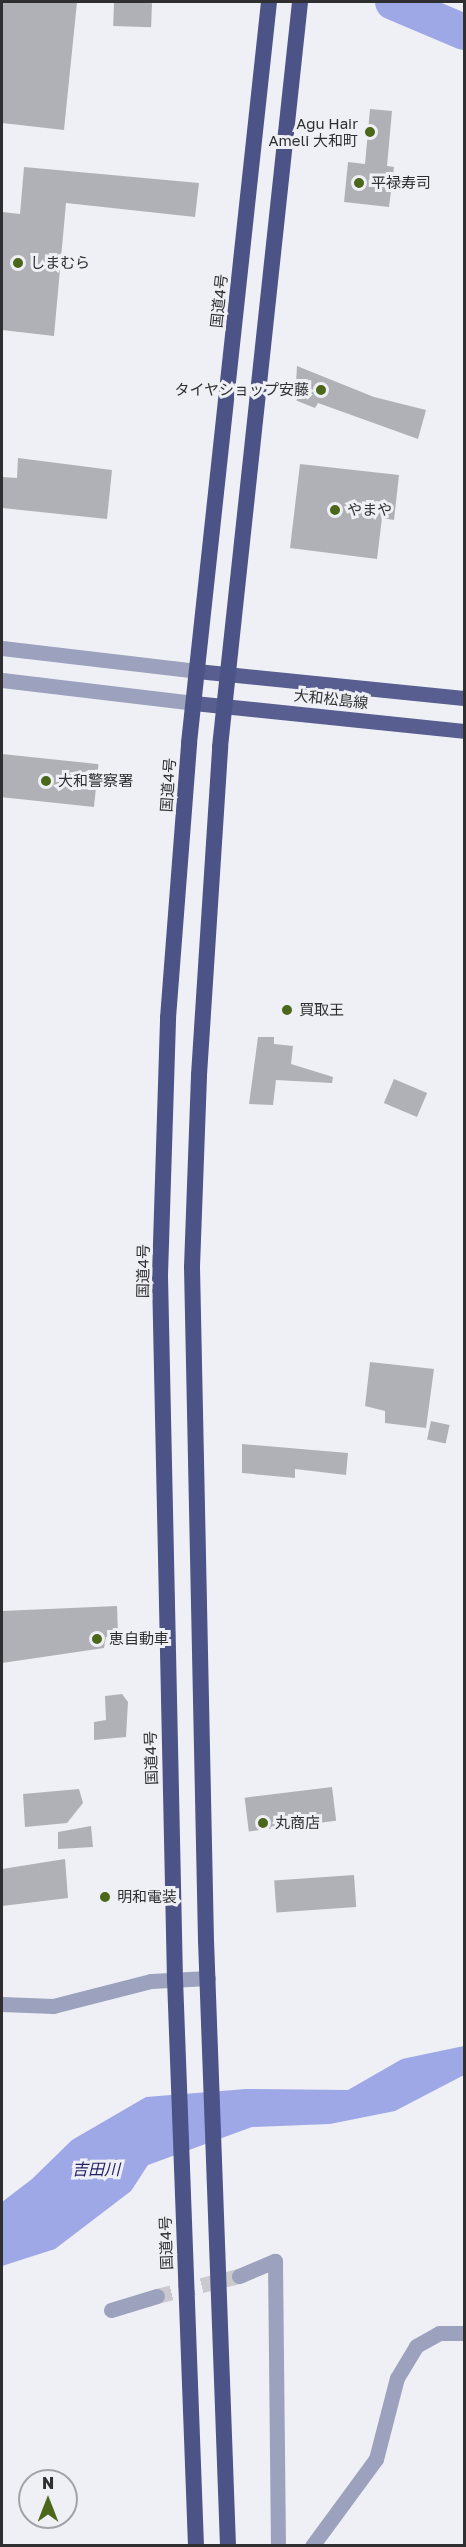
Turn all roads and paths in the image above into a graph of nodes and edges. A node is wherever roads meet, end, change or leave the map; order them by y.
1 (269, 4) edge
2 (300, 7) edge
3 (2, 648) edge
4 (197, 671) junction
5 (229, 674) junction
6 (2, 680) edge
7 (465, 698) edge
8 (194, 703) junction
9 (225, 706) junction
10 (465, 731) edge
11 (208, 1978) junction
12 (175, 1980) junction
13 (2, 2004) edge
14 (239, 2276) tunnel mouth
15 (157, 2296) tunnel mouth
16 (111, 2310) dead end
17 (465, 2333) edge
18 (196, 2546) edge
19 (228, 2546) edge
20 (278, 2546) edge
21 (312, 2546) edge

1 - 4 highway, 国道4号
2 - 5 highway
3 - 4 street
4 - 5 main road, 大和松島線
4 - 8 highway, 国道4号
5 - 7 main road, 大和松島線
5 - 9 highway
6 - 8 street
8 - 9 main road, 大和松島線
8 - 12 highway, 国道4号
9 - 10 main road, 大和松島線
9 - 11 highway
11 - 12 street
11 - 19 highway
12 - 13 street
12 - 18 highway, 国道4号
14 - 20 street
15 - 16 street
17 - 21 street

